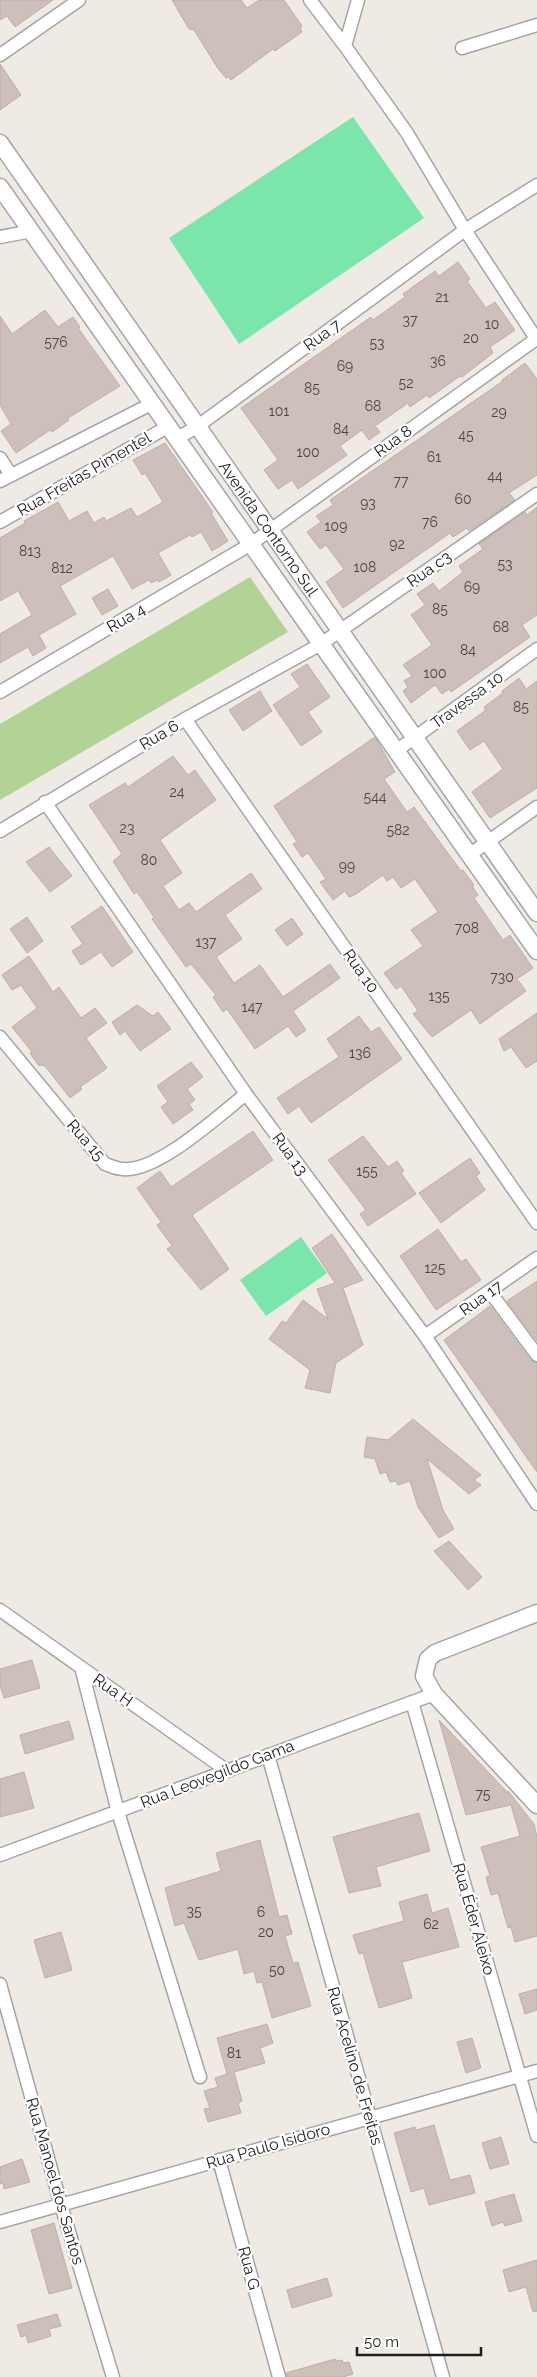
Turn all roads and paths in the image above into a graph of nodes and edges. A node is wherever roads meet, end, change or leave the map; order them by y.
1 (79, 0) edge
2 (310, 0) edge
3 (358, 0) edge
4 (537, 25) edge
5 (345, 46) junction
6 (462, 48) dead end
7 (0, 56) edge
8 (0, 143) edge
9 (537, 185) edge
10 (0, 187) edge
11 (465, 230) junction
12 (32, 231) junction
13 (0, 236) edge
14 (537, 339) edge
15 (153, 404) junction
16 (198, 426) junction
17 (173, 432) junction
18 (0, 458) edge
19 (6, 478) edge
20 (537, 494) edge
21 (0, 522) edge
22 (270, 529) junction
23 (251, 544) junction
24 (340, 631) junction
25 (321, 644) junction
26 (537, 649) edge
27 (0, 692) edge
28 (185, 719) junction
29 (415, 737) junction
30 (396, 751) junction
31 (45, 802) junction
32 (537, 807) edge
33 (0, 831) edge
34 (488, 842) junction
35 (469, 855) junction
36 (537, 913) edge
37 (537, 951) edge
38 (0, 1037) edge
39 (246, 1094) junction
40 (537, 1223) edge
41 (537, 1258) edge
42 (490, 1292) junction
43 (425, 1336) junction
44 (537, 1355) edge
45 (537, 1504) edge
46 (0, 1610) edge
47 (537, 1613) edge
48 (81, 1667) junction
49 (434, 1694) junction
50 (412, 1702) junction
51 (268, 1755) junction
52 (226, 1770) junction
53 (537, 1805) edge
54 (118, 1812) junction
55 (0, 1854) edge
56 (0, 1984) edge
57 (537, 2071) edge
58 (200, 2076) dead end
59 (519, 2076) junction
60 (369, 2117) junction
61 (537, 2136) edge
62 (219, 2160) junction
63 (61, 2205) junction
64 (0, 2222) edge
65 (113, 2377) edge
66 (279, 2377) edge
67 (444, 2377) edge

1 - 7 street
2 - 5 street
3 - 5 street
4 - 6 street
5 - 11 street
8 - 16 street, Avenida Contorno Sul
9 - 11 street, Rua 7
10 - 12 street, Avenida Contorno Sul
11 - 14 street
11 - 16 street, Rua 7
12 - 13 street
12 - 15 street, Avenida Contorno Sul
14 - 22 street, Rua 8
15 - 17 street, Avenida Contorno Sul
15 - 19 street, Rua Freitas Pimentel
16 - 17 street, Rua 7
16 - 22 street, Avenida Contorno Sul
17 - 21 street, Rua Freitas Pimentel
17 - 23 street, Avenida Contorno Sul
18 - 19 street
20 - 24 street, Rua c3
22 - 23 street, Rua 8
22 - 24 street, Avenida Contorno Sul
23 - 25 street, Avenida Contorno Sul
23 - 27 street, Rua 4
24 - 25 street, Rua c3
24 - 29 street, Avenida Contorno Sul
25 - 28 street, Rua 6
25 - 30 street, Avenida Contorno Sul
26 - 29 street, Travessa 10
28 - 31 street, Rua 6
28 - 40 street, Rua 10
29 - 30 street, Travessa 10
29 - 34 street, Avenida Contorno Sul
30 - 35 street, Avenida Contorno Sul
31 - 33 street, Rua 6
31 - 39 street, Rua 13
32 - 34 street
34 - 35 street
34 - 36 street, Avenida Contorno Sul
35 - 37 street, Avenida Contorno Sul
38 - 39 street, Rua 15
39 - 43 street, Rua 13
41 - 42 street, Rua 17
42 - 43 street, Rua 17
42 - 44 street
43 - 45 street, Rua 13
46 - 48 street, Rua H
47 - 49 street
48 - 52 street, Rua H
48 - 54 street
49 - 50 street, Rua Leovegildo Gama
49 - 53 street
50 - 51 street, Rua Leovegildo Gama
50 - 59 street, Rua Éder Aleixo
51 - 52 street, Rua Leovegildo Gama
51 - 60 street, Rua Acelino de Freitas
52 - 54 street, Rua Leovegildo Gama
54 - 55 street, Rua Leovegildo Gama
54 - 58 street
56 - 63 street, Rua Manoel dos Santos
57 - 59 street, Rua Paulo Isidoro
59 - 60 street, Rua Paulo Isidoro
59 - 61 street, Rua Éder Aleixo
60 - 62 street, Rua Paulo Isidoro
60 - 67 street, Rua Acelino de Freitas
62 - 63 street, Rua Paulo Isidoro
62 - 66 street, Rua G
63 - 64 street, Rua Paulo Isidoro
63 - 65 street, Rua Manoel dos Santos

